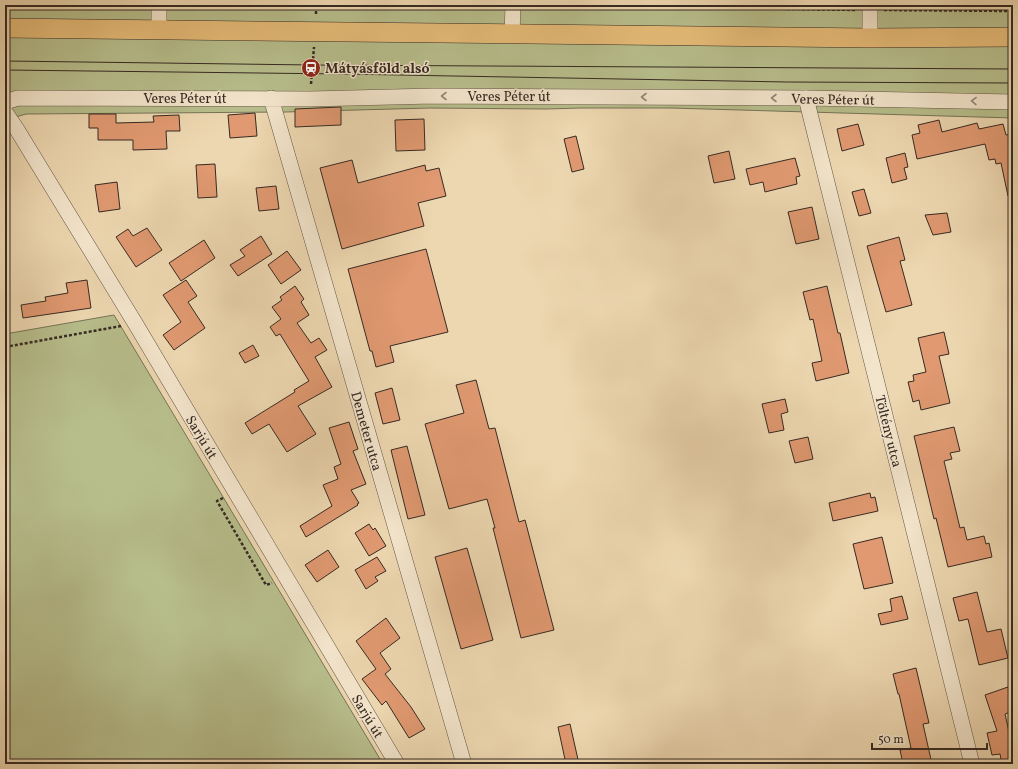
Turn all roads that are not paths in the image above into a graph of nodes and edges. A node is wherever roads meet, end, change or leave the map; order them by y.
1 (159, 5) edge
2 (513, 5) edge
3 (870, 8) edge
4 (5, 28) edge
5 (159, 30) junction
6 (512, 35) junction
7 (1013, 37) edge
8 (870, 38) junction
9 (270, 98) junction
10 (806, 98) junction
11 (5, 102) edge
12 (1013, 102) edge
13 (5, 112) edge
14 (397, 764) edge
15 (464, 764) edge
16 (972, 764) edge

1 - 5 street
2 - 6 street
3 - 8 street
4 - 5 main road
5 - 6 main road
6 - 8 main road
7 - 8 main road
10 -> 9 street, Veres Péter út
9 - 11 street, Veres Péter út
9 - 15 street, Demeter utca
12 -> 10 street, Veres Péter út
10 - 16 street, Töltény utca
13 - 14 street, Sarjú út

